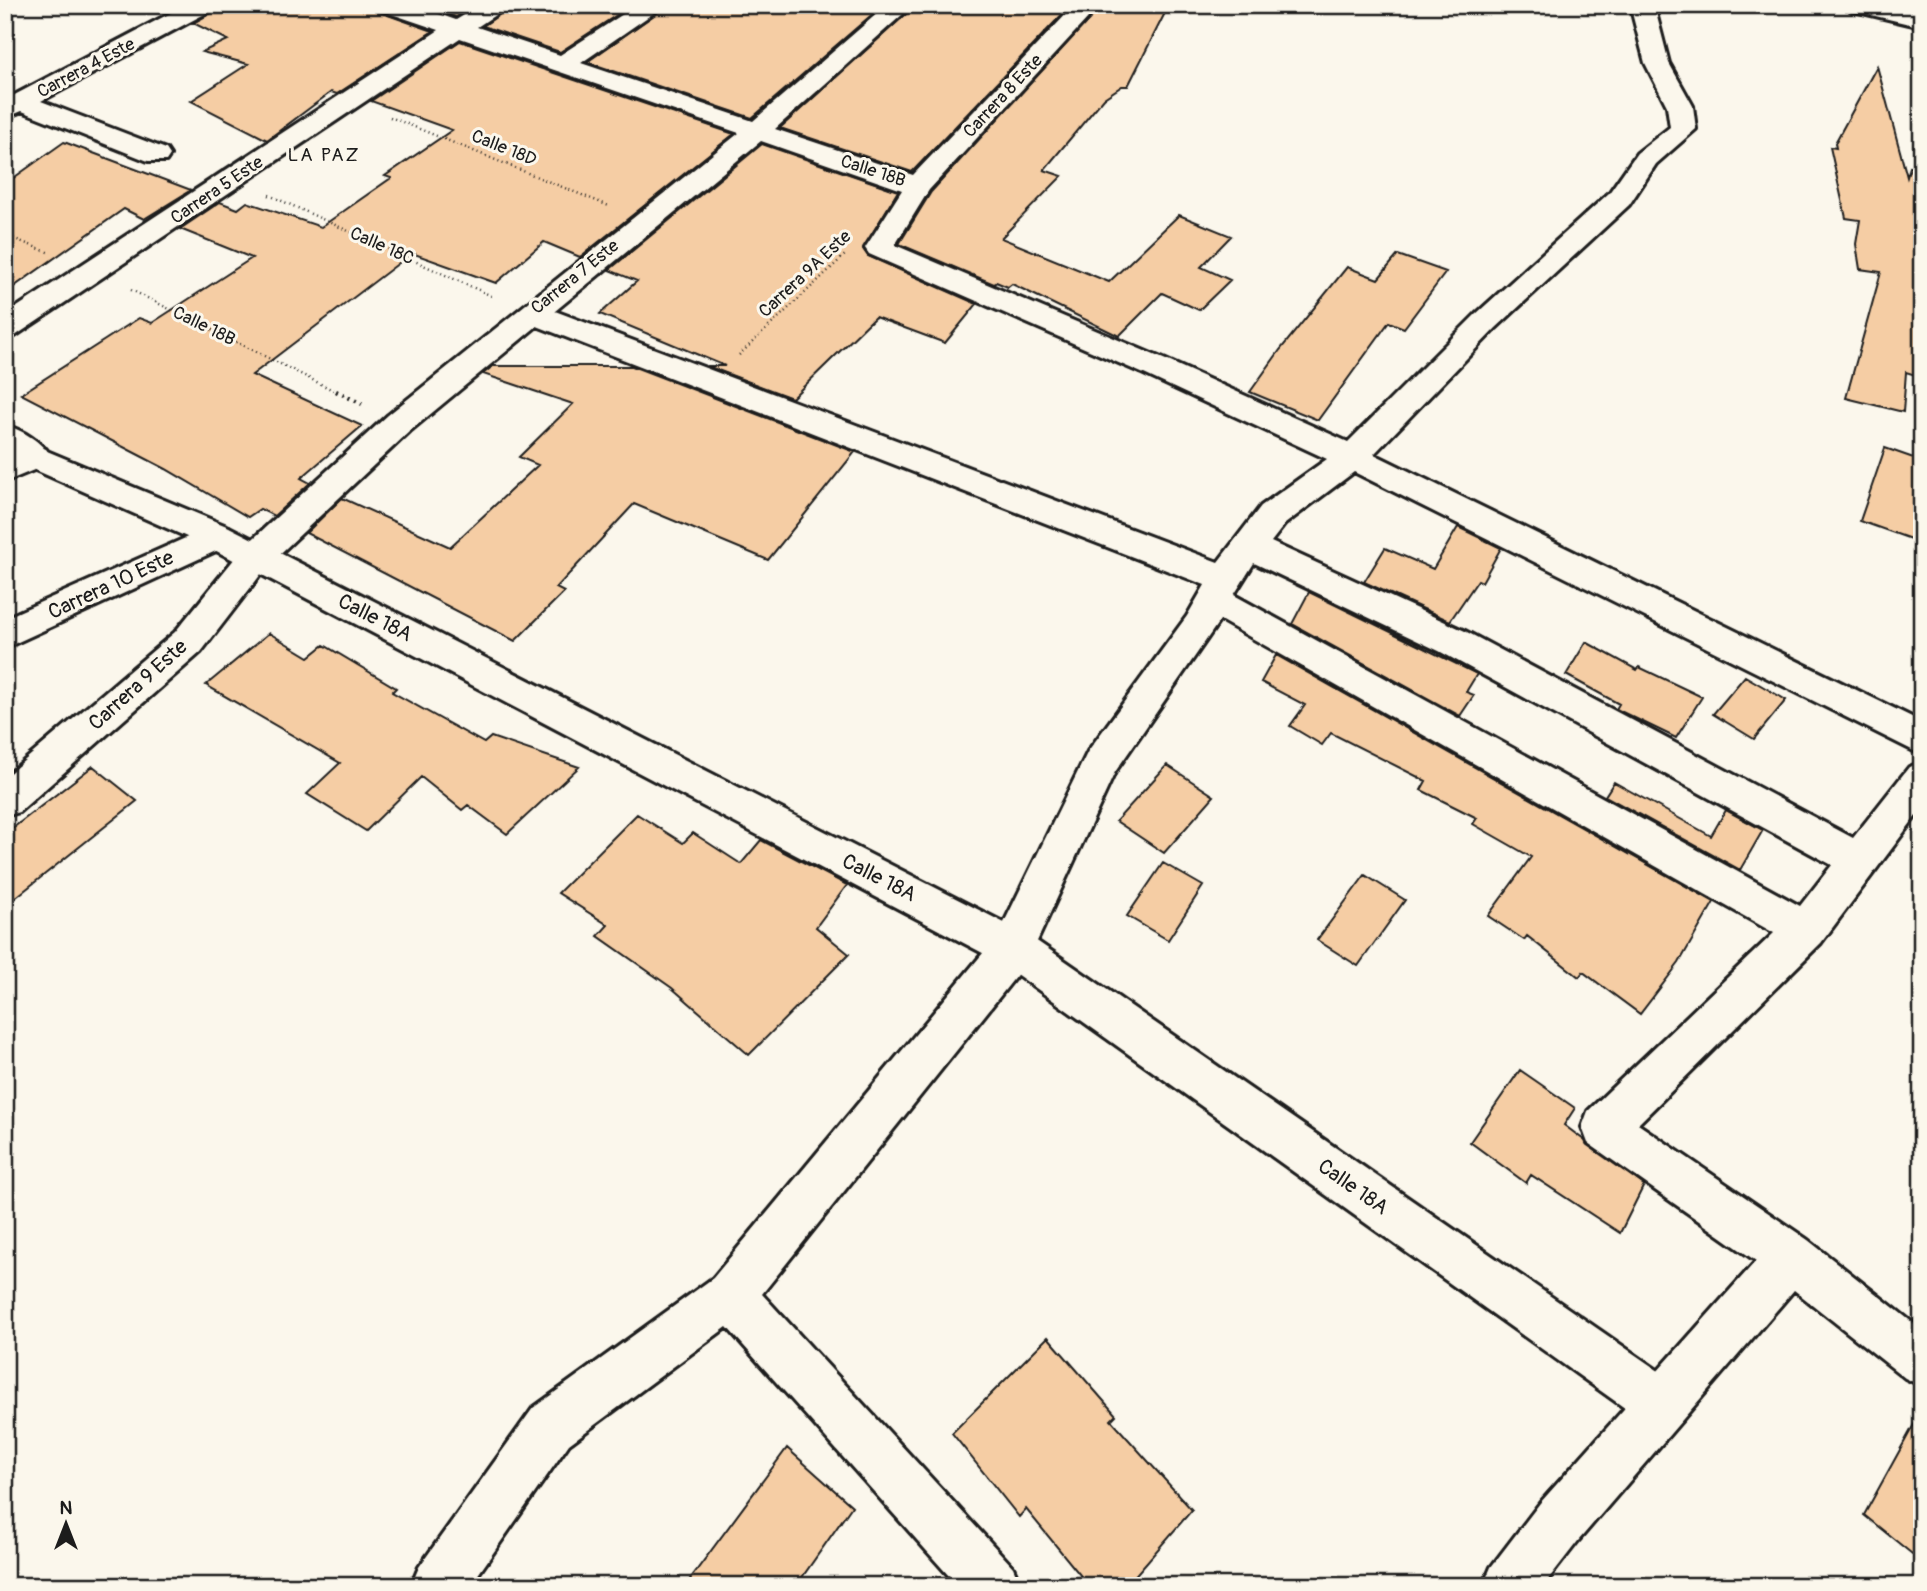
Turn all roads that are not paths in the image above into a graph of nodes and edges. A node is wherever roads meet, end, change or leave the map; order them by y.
1 (204, 5) edge
2 (388, 5) edge
3 (498, 5) edge
4 (653, 5) edge
5 (901, 5) edge
6 (1088, 5) edge
7 (1642, 5) edge
8 (1858, 5) edge
9 (1922, 20) edge
10 (456, 30) junction
11 (560, 66) junction
12 (13, 106) edge
13 (755, 133) junction
14 (158, 156) dead end
15 (918, 186) junction
16 (531, 313) junction
17 (5, 329) edge
18 (13, 453) edge
19 (1352, 457) junction
20 (217, 536) junction
21 (1249, 546) junction
22 (256, 556) junction
23 (1220, 590) junction
24 (5, 634) edge
25 (1922, 740) edge
26 (1922, 778) edge
27 (5, 800) edge
28 (1858, 860) junction
29 (1806, 930) junction
30 (1013, 948) junction
31 (1791, 1257) junction
32 (730, 1295) junction
33 (1922, 1360) edge
34 (1661, 1403) junction
35 (438, 1586) edge
36 (994, 1586) edge
37 (1510, 1586) edge

1 - 12 street, Carrera 4 Este
2 - 10 street, Calle 18B
3 - 10 street, Carrera 5 Este
4 - 11 street
5 - 13 street, Carrera 7 Este
6 - 15 street, Carrera 8 Este
7 - 19 street
8 - 9 street
10 - 11 street, Calle 18B
10 - 17 street, Carrera 5 Este
11 - 13 street, Calle 18B
12 - 14 street
13 - 15 street, Calle 18B
13 - 16 street, Carrera 7 Este
15 - 19 street, Calle 18B
16 - 22 street, Carrera 7 Este
16 - 23 street
18 - 20 street, Calle 18A
19 - 21 street
19 - 25 street
20 - 22 street, Calle 18A
20 - 24 street, Carrera 10 Este
21 - 23 street
21 - 28 street
22 - 27 street, Carrera 9 Este
22 - 30 street, Calle 18A
23 - 29 street
23 - 30 street
26 - 28 street
28 - 29 street
29 - 31 street
30 - 32 street
30 - 34 street, Calle 18A
31 - 33 street
31 - 34 street
32 - 35 street
32 - 36 street
34 - 37 street

